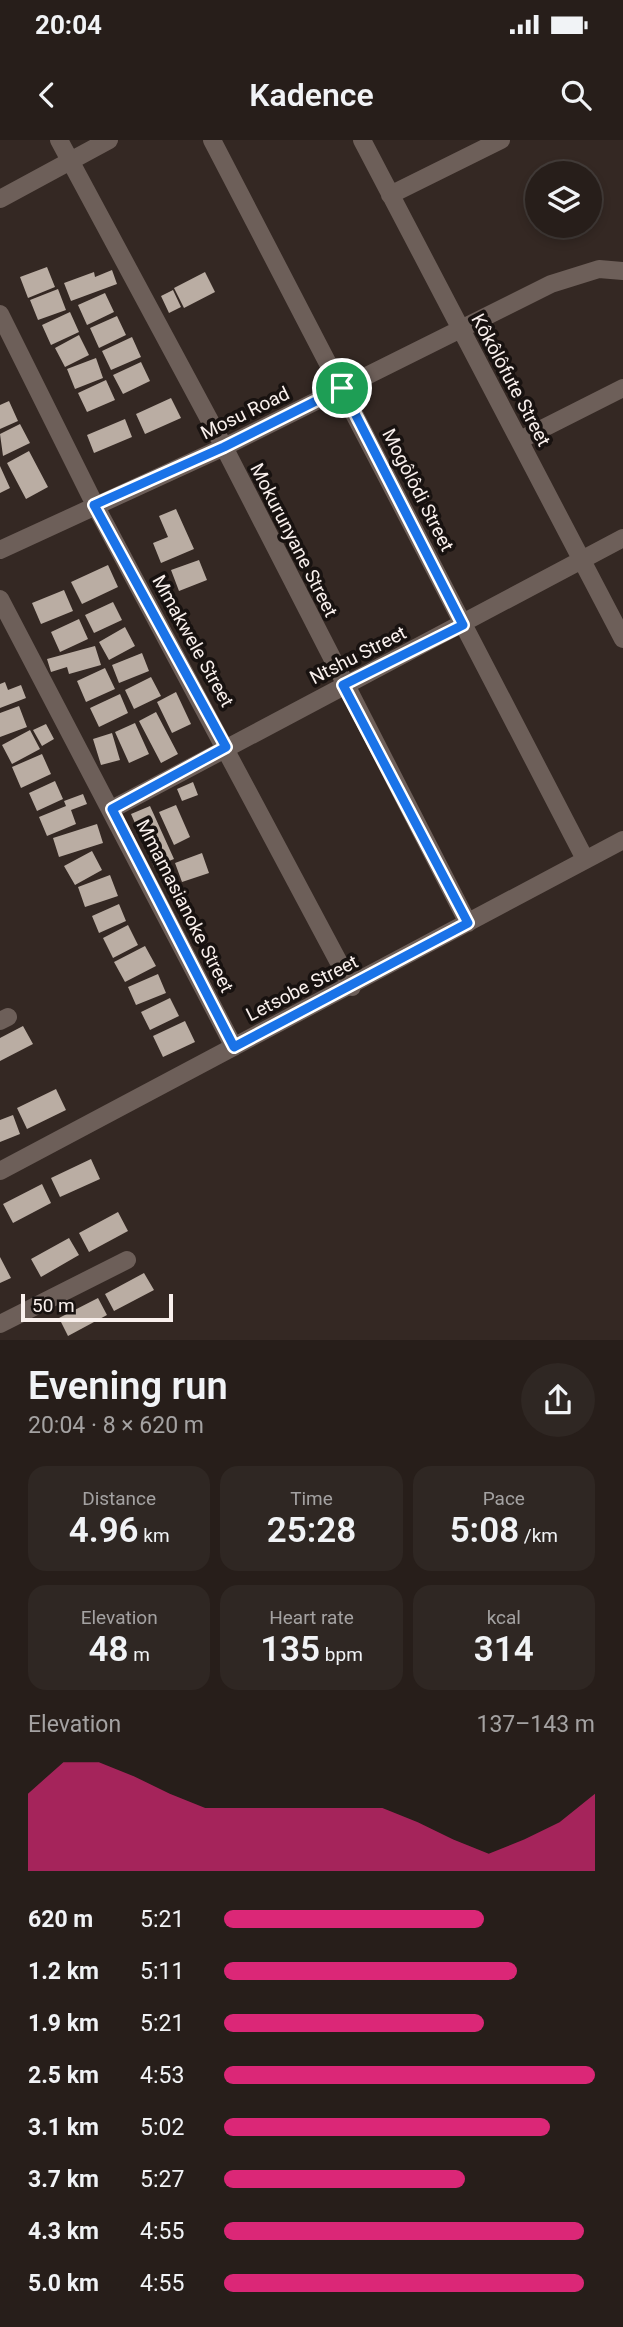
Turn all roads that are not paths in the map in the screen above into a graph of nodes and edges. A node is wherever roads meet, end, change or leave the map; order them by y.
1 (59, 140) edge
2 (109, 140) edge
3 (212, 140) edge
4 (362, 140) edge
5 (501, 140) edge
6 (70, 160) junction
7 (390, 195) junction
8 (0, 199) edge
9 (623, 271) edge
10 (0, 314) edge
11 (460, 327) junction
12 (342, 388) junction
13 (623, 388) edge
14 (520, 440) junction
15 (224, 447) junction
16 (94, 505) junction
17 (623, 538) edge
18 (0, 550) edge
19 (580, 560) junction
20 (0, 599) edge
21 (463, 625) junction
22 (623, 639) edge
23 (343, 685) junction
24 (226, 747) junction
25 (112, 809) junction
26 (623, 839) edge
27 (585, 859) junction
28 (468, 923) junction
29 (352, 986) junction
30 (234, 1047) junction
31 (0, 1171) edge
32 (127, 1260) dead end
33 (0, 1324) edge

1 - 6 street, Mokurunyane Street
2 - 6 street
3 - 12 street, Mogôlôdi Street
4 - 7 street, Kôkôlôfute Street
5 - 7 street
6 - 8 street
6 - 15 street, Mokurunyane Street
7 - 11 street, Kôkôlôfute Street
9 - 11 street, Mosu Road
10 - 16 street, Mmakwele Street
11 - 12 street, Mosu Road
11 - 14 street, Kôkôlôfute Street
12 - 15 street, Mosu Road
12 - 21 street, Mogôlôdi Street
13 - 14 street
14 - 19 street, Kôkôlôfute Street
15 - 16 street, Mosu Road
15 - 23 street, Mokurunyane Street
16 - 18 street, Mosu Road
16 - 24 street, Mmakwele Street
17 - 19 street, Ntshu Street
19 - 21 street, Ntshu Street
19 - 22 street, Kôkôlôfute Street
20 - 25 street, Mmamasianoke Street
21 - 23 street, Ntshu Street
21 - 27 street, Mogôlôdi Street
23 - 24 street, Ntshu Street
23 - 28 street, Mokurunyane Street
24 - 25 street, Ntshu Street
24 - 29 street, Mmakwele Street
25 - 30 street, Mmamasianoke Street
26 - 27 street, Letsobe Street
27 - 28 street, Letsobe Street
28 - 29 street, Letsobe Street
29 - 30 street, Letsobe Street
30 - 31 street, Letsobe Street
32 - 33 street

